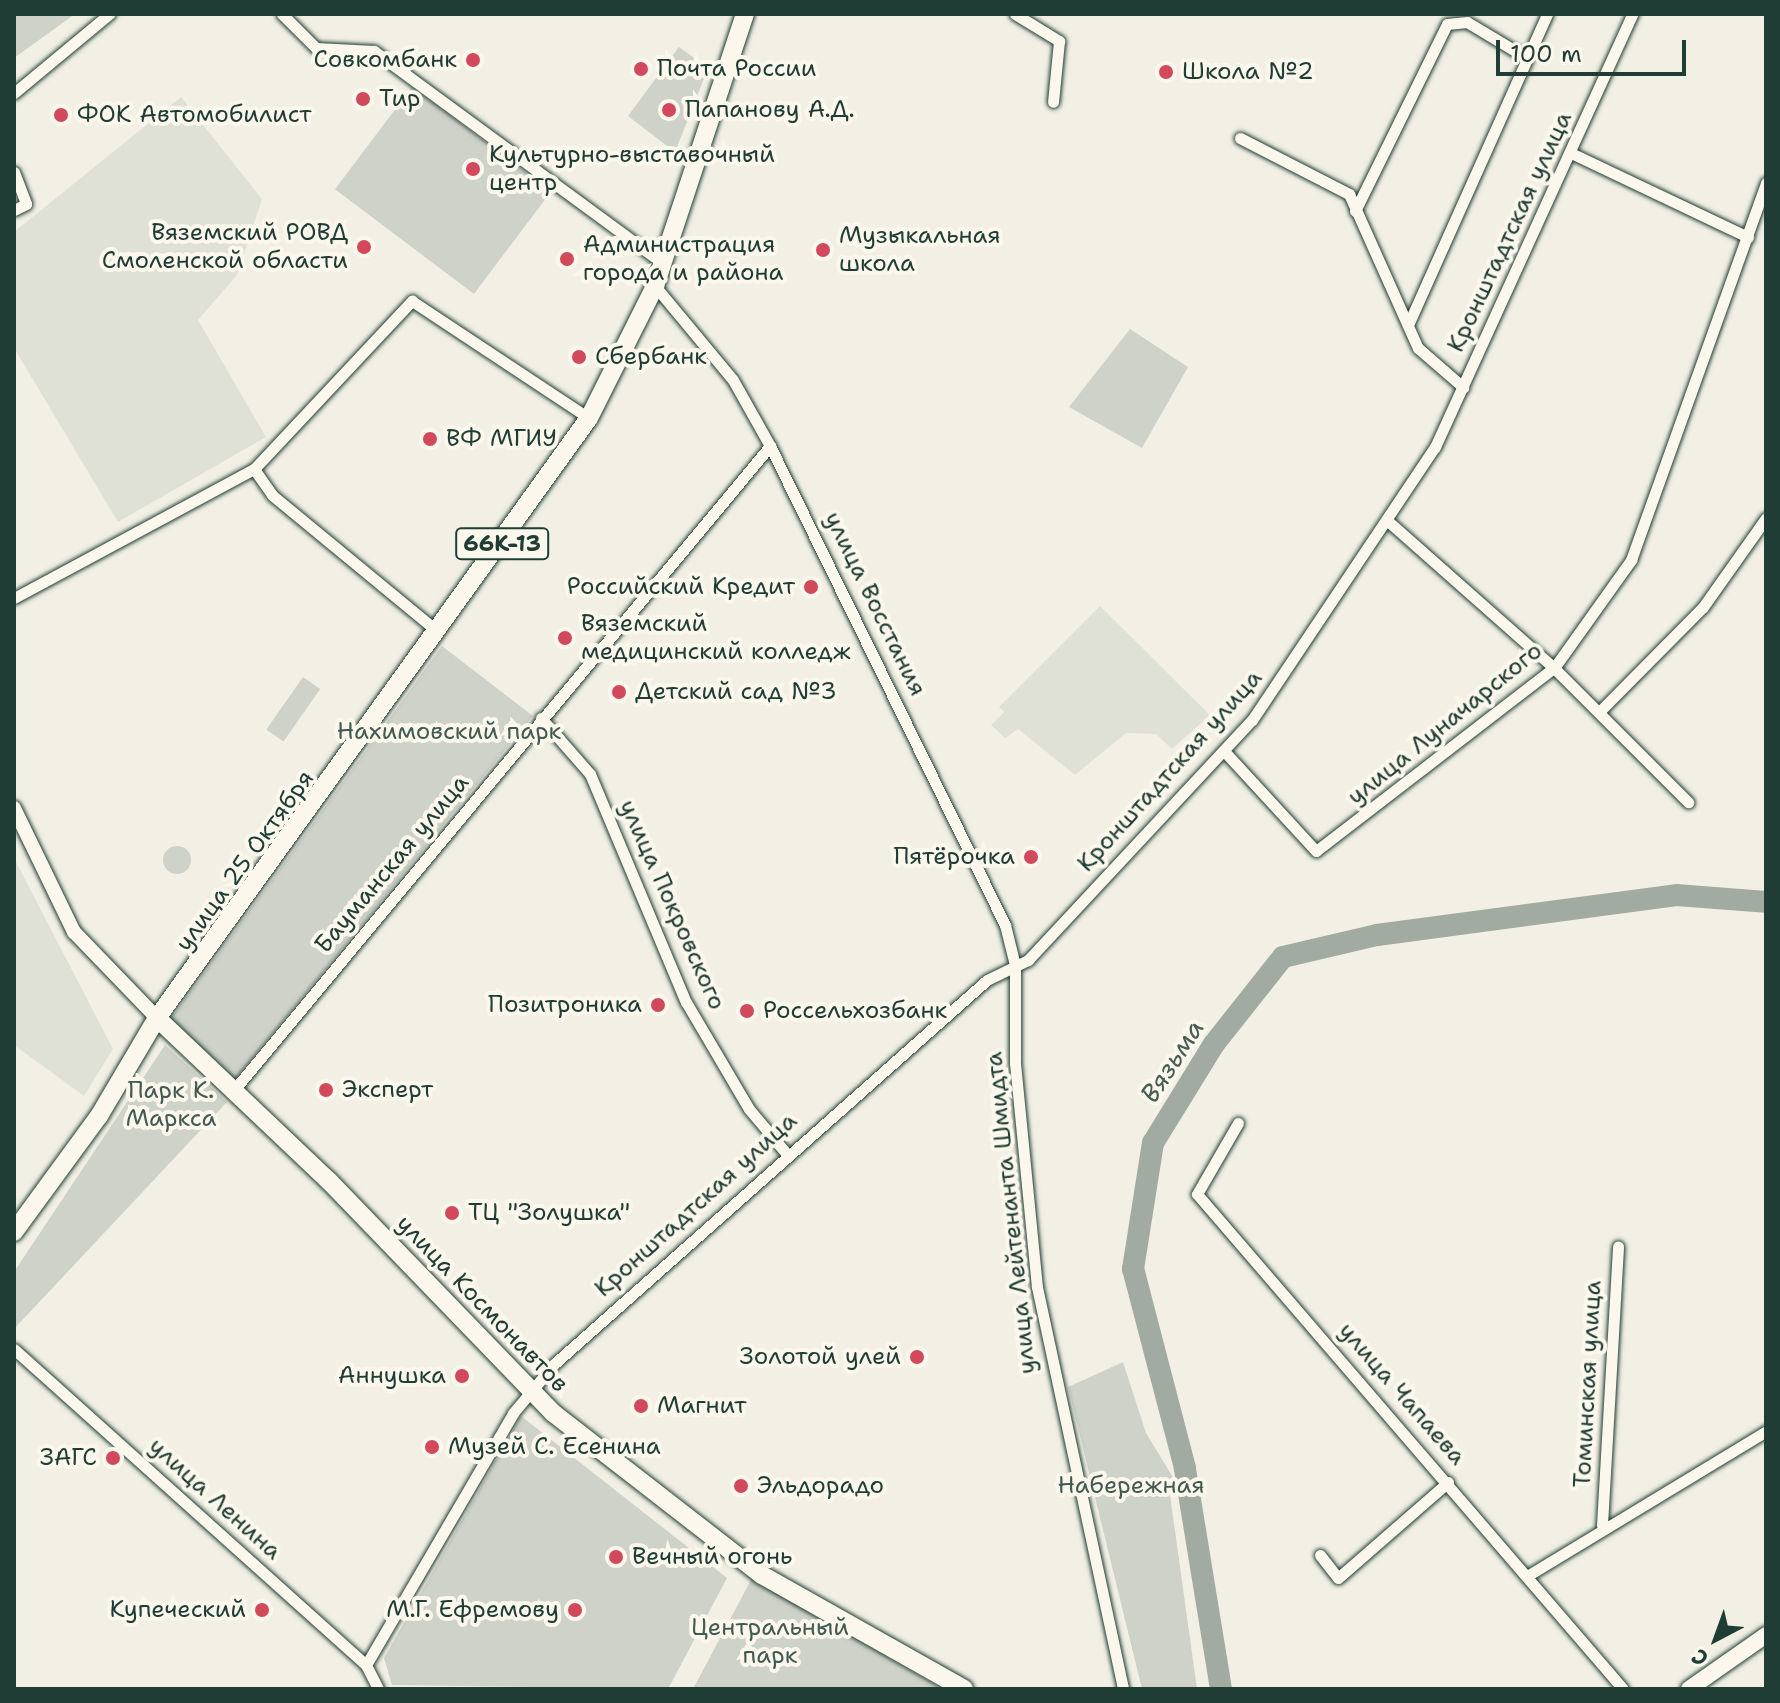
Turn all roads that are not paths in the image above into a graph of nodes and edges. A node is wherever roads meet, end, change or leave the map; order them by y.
1 (109, 14) edge
2 (282, 14) edge
3 (745, 14) edge
4 (1015, 14) edge
5 (1547, 14) edge
6 (1632, 14) edge
7 (1527, 58) junction
8 (14, 93) edge
9 (1053, 102) dead end
10 (1240, 138) dead end
11 (1571, 153) junction
12 (14, 172) edge
13 (1766, 182) edge
14 (14, 210) edge
15 (1355, 211) junction
16 (1748, 237) junction
17 (661, 262) junction
18 (655, 286) junction
19 (1408, 325) junction
20 (1463, 387) junction
21 (589, 418) junction
22 (770, 446) junction
23 (254, 469) junction
24 (1766, 518) edge
25 (1389, 522) junction
26 (14, 598) edge
27 (441, 634) junction
28 (1554, 668) junction
29 (1599, 712) junction
30 (541, 718) junction
31 (1224, 751) junction
32 (1688, 802) dead end
33 (14, 808) edge
34 (1015, 965) junction
35 (157, 1018) junction
36 (234, 1090) junction
37 (1238, 1123) dead end
38 (786, 1153) junction
39 (14, 1232) edge
40 (1618, 1246) dead end
41 (14, 1349) edge
42 (528, 1391) junction
43 (1766, 1431) edge
44 (1448, 1482) junction
45 (1602, 1525) junction
46 (1320, 1555) dead end
47 (1527, 1576) junction
48 (1766, 1635) edge
49 (366, 1665) junction
50 (378, 1689) edge
51 (964, 1689) edge
52 (1123, 1689) edge
53 (1623, 1689) edge
54 (1689, 1689) edge

1 - 8 street
2 - 17 street
3 - 17 main road, улица 25 Октября / 66К-13
4 - 9 street
5 - 7 street
6 - 11 street, Кронштадтская улица
7 - 15 street
7 - 19 street
10 - 15 street
11 - 16 street
11 - 20 street, Кронштадтская улица
12 - 14 street
13 - 16 street, улица Луначарского
15 - 19 street
16 - 28 street, улица Луначарского
17 - 18 main road, улица 25 Октября / 66К-13
18 - 21 main road, улица 25 Октября / 66К-13
18 - 22 street, улица Восстания
19 - 20 street
20 - 25 street, Кронштадтская улица
21 - 23 street
21 - 27 main road, улица 25 Октября / 66К-13
22 - 30 street, Бауманская улица
22 - 34 street, улица Восстания
23 - 26 street
23 - 27 street
24 - 29 street
25 - 28 street
25 - 31 street, Кронштадтская улица
27 - 35 main road, улица 25 Октября / 66К-13
28 - 29 street
28 - 31 street, улица Луначарского
29 - 32 street
30 - 36 street, Бауманская улица
30 - 38 street, улица Покровского
31 - 34 street, Кронштадтская улица
33 - 35 street
34 - 38 street, Кронштадтская улица
34 - 52 street, улица Лейтенанта Шмидта
35 - 36 main road, улица Космонавтов
35 - 39 main road, улица 25 Октября
36 - 42 main road, улица Космонавтов
37 - 44 street, улица Чапаева
38 - 42 street, Кронштадтская улица
40 - 45 street, Томинская улица
41 - 49 street, улица Ленина
42 - 49 street, Кронштадтская улица
42 - 51 main road, улица Космонавтов
43 - 45 street
44 - 46 street
44 - 47 street, улица Чапаева
45 - 47 street
47 - 53 street, улица Чапаева
48 - 54 main road
49 - 50 street, улица Ленина

